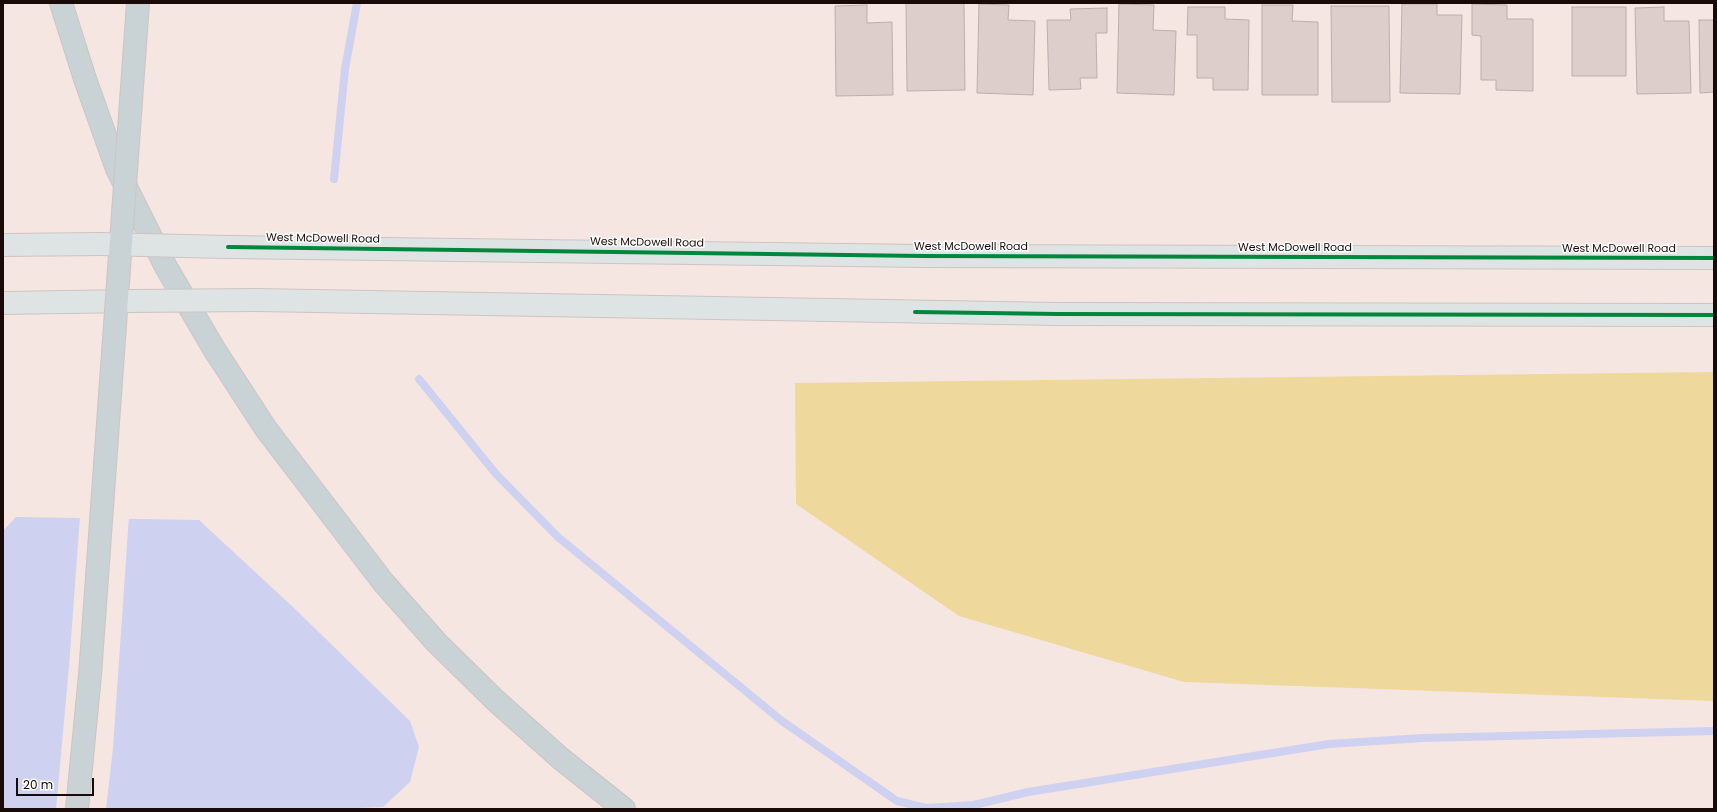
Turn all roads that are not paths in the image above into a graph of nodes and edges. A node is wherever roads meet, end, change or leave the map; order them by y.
1 (61, 3) edge
2 (138, 3) edge
3 (3, 244) edge
4 (1714, 258) edge
5 (3, 303) edge
6 (1714, 315) edge
7 (77, 809) edge
8 (624, 809) edge

1 - 8 highway
2 - 7 highway, bridge
3 - 4 main road, West McDowell Road, bridge
5 - 6 main road, bridge

